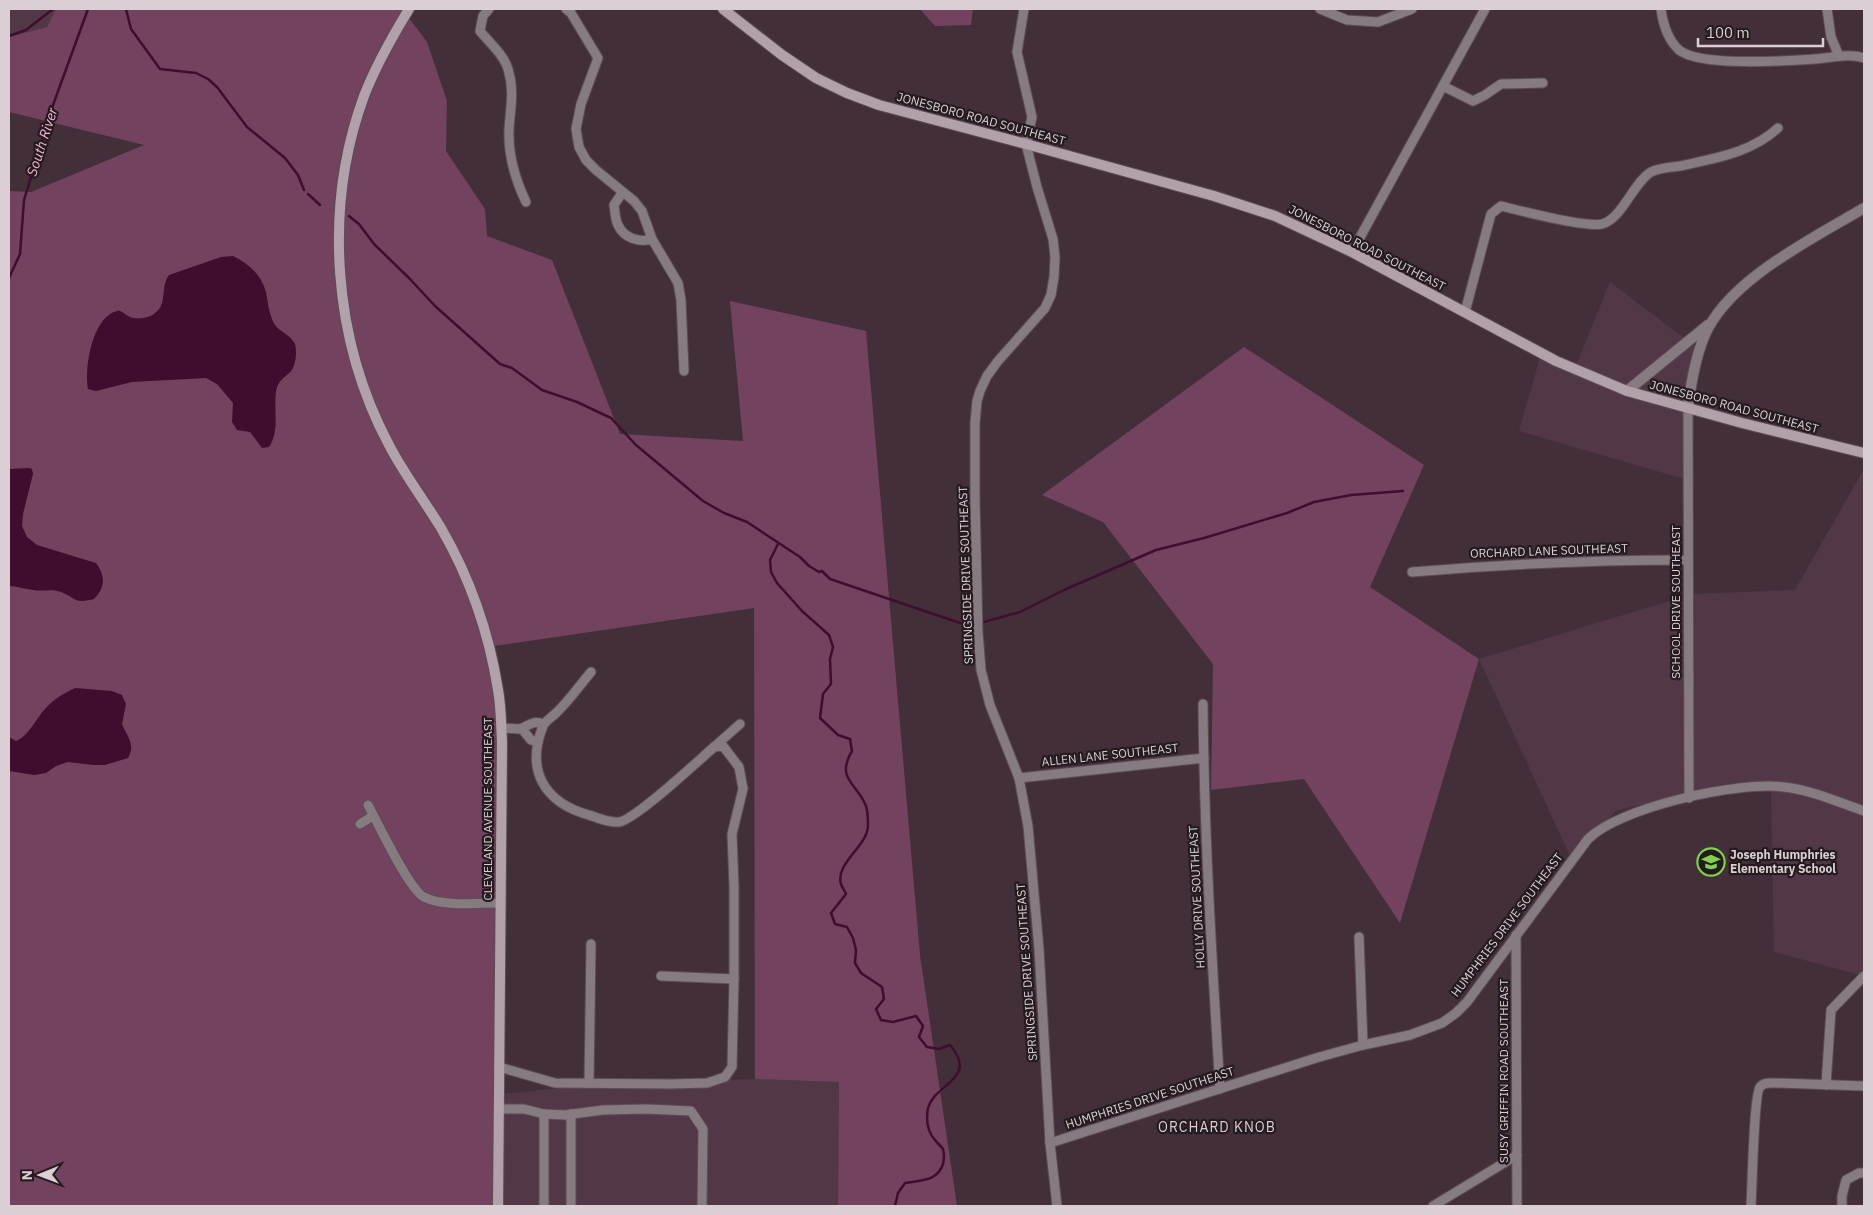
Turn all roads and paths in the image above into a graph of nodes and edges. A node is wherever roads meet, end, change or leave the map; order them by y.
1 (409, 9) edge
2 (489, 9) edge
3 (566, 9) edge
4 (723, 9) edge
5 (1024, 9) edge
6 (1320, 9) edge
7 (1412, 9) edge
8 (1485, 9) edge
9 (1661, 9) edge
10 (1827, 9) edge
11 (1839, 56) junction
12 (1864, 58) edge
13 (1543, 83) dead end
14 (1443, 86) junction
15 (1778, 128) dead end
16 (1026, 144) junction
17 (622, 193) junction
18 (526, 202) dead end
19 (1864, 208) edge
20 (652, 240) junction
21 (1352, 252) junction
22 (1465, 312) junction
23 (1712, 322) junction
24 (684, 371) dead end
25 (1628, 391) junction
26 (1688, 407) junction
27 (1864, 453) edge
28 (1688, 560) junction
29 (1412, 572) dead end
30 (591, 672) dead end
31 (1203, 704) dead end
32 (544, 724) junction
33 (740, 724) dead end
34 (501, 728) junction
35 (522, 729) junction
36 (538, 742) junction
37 (714, 747) junction
38 (1204, 758) junction
39 (1019, 778) junction
40 (1690, 798) junction
41 (368, 805) dead end
42 (1864, 811) edge
43 (373, 816) junction
44 (360, 824) dead end
45 (501, 903) junction
46 (1516, 935) junction
47 (1360, 937) dead end
48 (592, 944) dead end
49 (661, 976) dead end
50 (1864, 976) edge
51 (734, 979) junction
52 (1363, 1045) junction
53 (499, 1067) junction
54 (589, 1082) junction
55 (1826, 1085) junction
56 (1864, 1086) edge
57 (1220, 1089) junction
58 (499, 1109) junction
59 (544, 1114) junction
60 (571, 1114) junction
61 (1050, 1143) junction
62 (1517, 1155) junction
63 (1864, 1172) edge
64 (498, 1206) edge
65 (544, 1206) edge
66 (571, 1206) edge
67 (702, 1206) edge
68 (1057, 1206) edge
69 (1433, 1206) edge
70 (1518, 1206) edge
71 (1751, 1206) edge
72 (1842, 1206) edge

1 - 34 main road, CLEVELAND AVENUE SOUTHEAST
2 - 18 street
3 - 17 street
4 - 16 main road, JONESBORO ROAD SOUTHEAST
5 - 16 street
6 - 7 street
8 - 14 street
9 - 11 street
10 - 11 street
11 - 12 street
13 - 14 street
14 - 21 street
15 - 22 street
16 - 21 main road, JONESBORO ROAD SOUTHEAST
16 - 39 street, SPRINGSIDE DRIVE SOUTHEAST
17 - 20 street
17 - 20 street
19 - 23 street
20 - 24 street
21 - 22 main road, JONESBORO ROAD SOUTHEAST
22 - 25 main road, JONESBORO ROAD SOUTHEAST
23 - 25 street
23 - 26 street
25 - 26 main road, JONESBORO ROAD SOUTHEAST
26 - 27 main road, JONESBORO ROAD SOUTHEAST
26 - 28 street, SCHOOL DRIVE SOUTHEAST
28 - 29 street, ORCHARD LANE SOUTHEAST
28 - 40 street, SCHOOL DRIVE SOUTHEAST
30 - 32 street
31 - 38 street, HOLLY DRIVE SOUTHEAST
32 - 35 street
32 - 36 street
33 - 37 street
34 - 35 street
34 - 45 main road, CLEVELAND AVENUE SOUTHEAST
35 - 36 street
36 - 37 street
37 - 51 street
38 - 39 street, ALLEN LANE SOUTHEAST
38 - 57 street, HOLLY DRIVE SOUTHEAST
39 - 61 street, SPRINGSIDE DRIVE SOUTHEAST
40 - 42 street, HUMPHRIES DRIVE SOUTHEAST
40 - 46 street, HUMPHRIES DRIVE SOUTHEAST
41 - 43 street
43 - 44 street
43 - 45 street
45 - 53 main road, CLEVELAND AVENUE SOUTHEAST
46 - 52 street, HUMPHRIES DRIVE SOUTHEAST
46 - 62 street, SUSY GRIFFIN ROAD SOUTHEAST
47 - 52 street
48 - 54 street
49 - 51 street
50 - 55 street
51 - 54 street
52 - 57 street, HUMPHRIES DRIVE SOUTHEAST
53 - 54 street
53 - 58 main road, CLEVELAND AVENUE SOUTHEAST
55 - 56 street
55 - 71 street
57 - 61 street, HUMPHRIES DRIVE SOUTHEAST
58 - 59 street
58 - 64 main road, CLEVELAND AVENUE SOUTHEAST
59 - 60 street
59 - 65 street
60 - 66 street
60 - 67 street
61 - 68 street, SPRINGSIDE DRIVE SOUTHEAST
62 - 69 street
62 - 70 street, SUSY GRIFFIN ROAD SOUTHEAST
63 - 72 street

